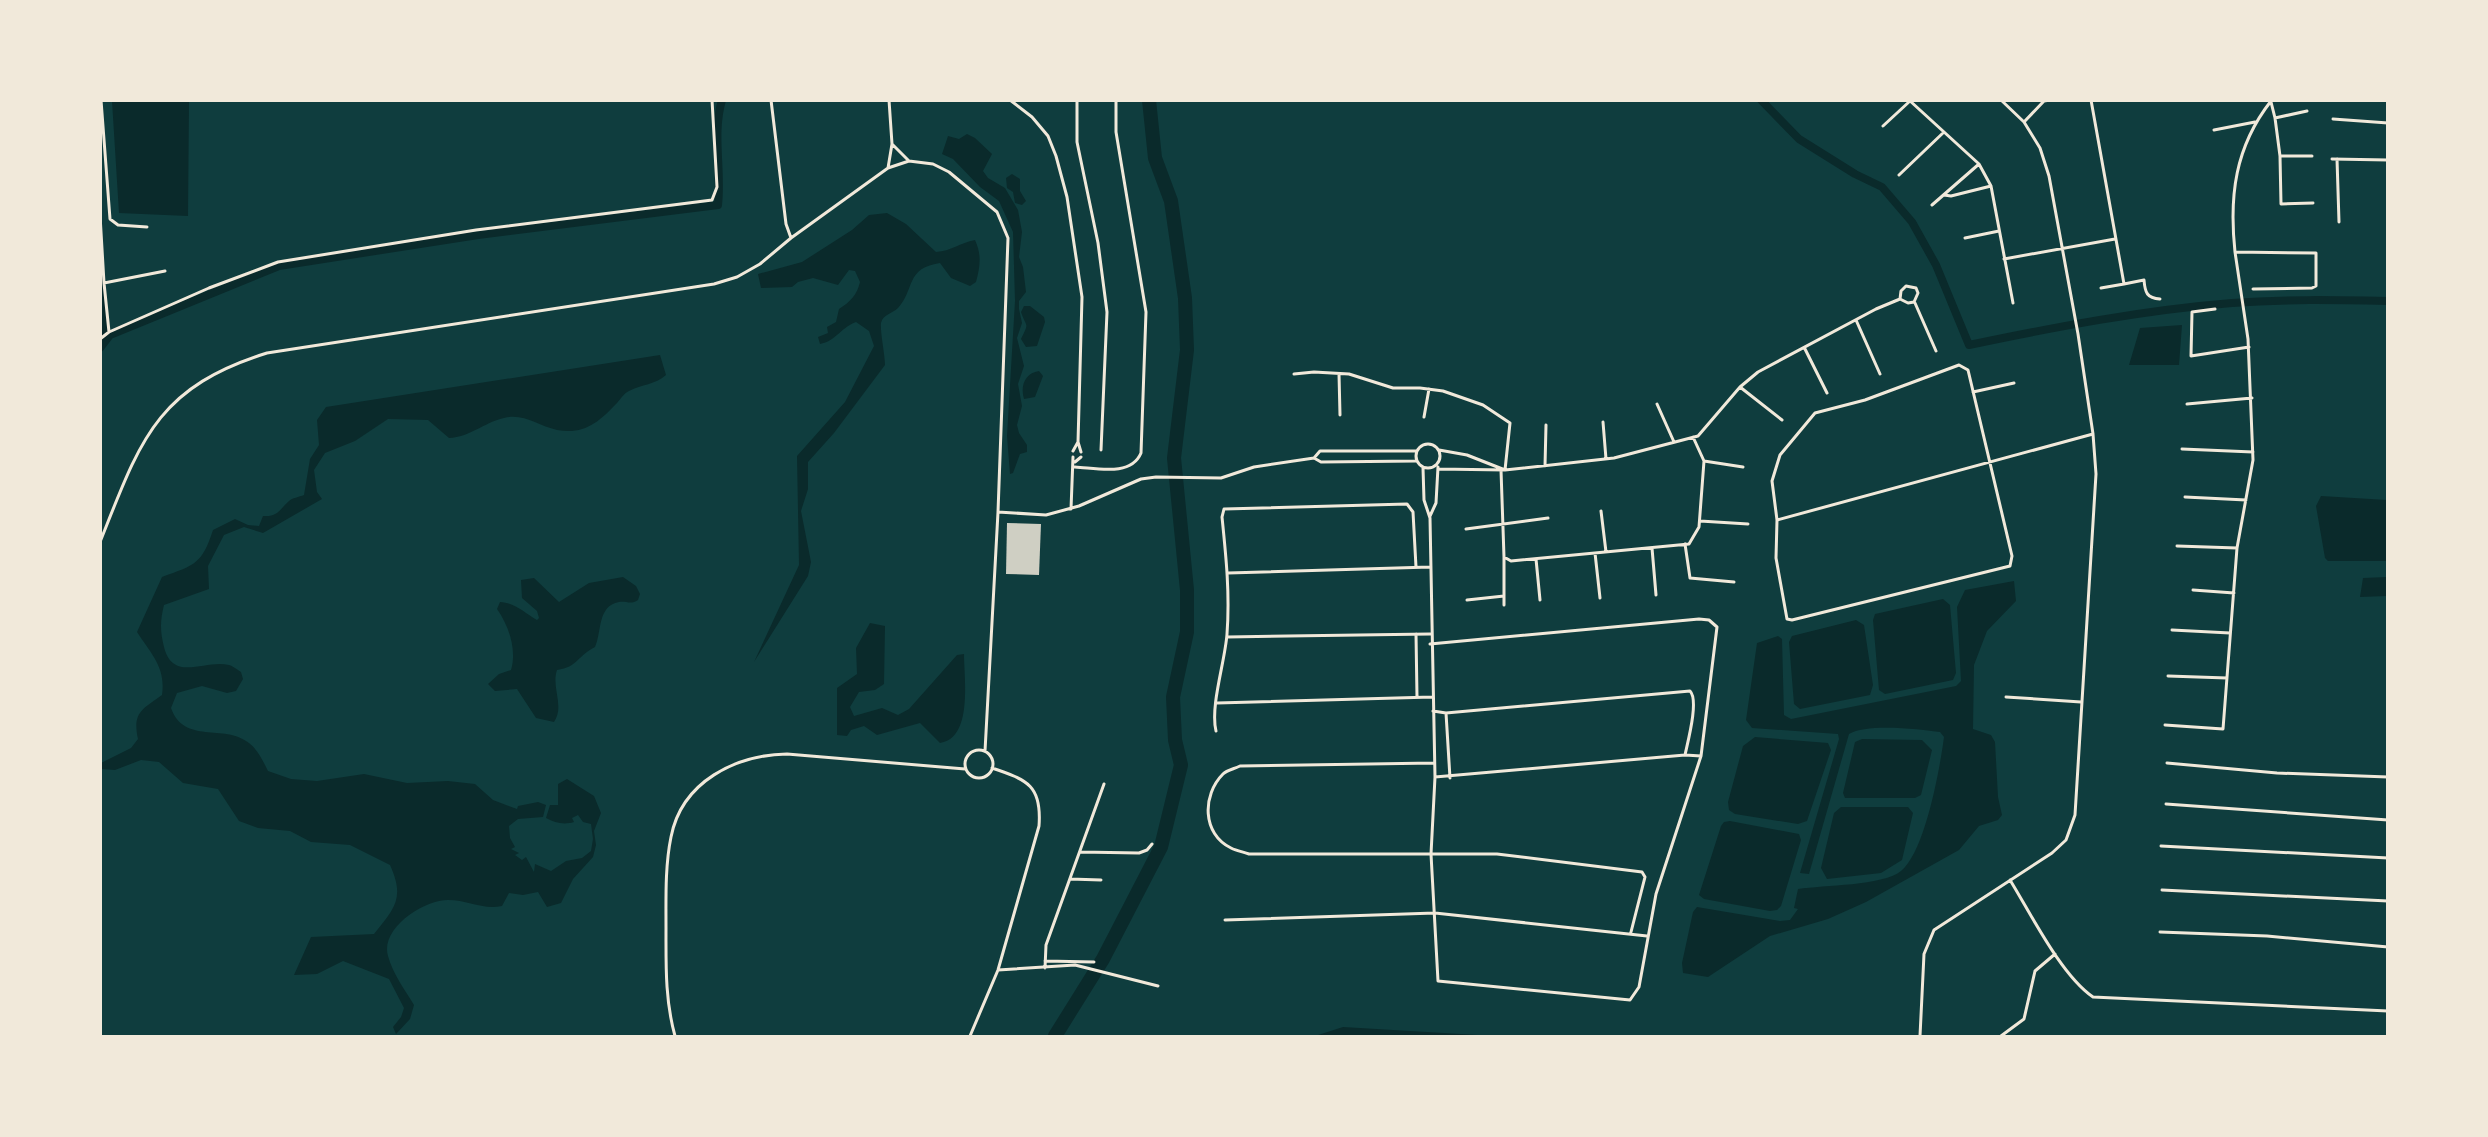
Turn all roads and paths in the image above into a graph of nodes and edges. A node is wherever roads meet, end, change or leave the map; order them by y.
1 (101, 100) edge
2 (712, 100) edge
3 (771, 100) edge
4 (888, 100) edge
5 (1010, 100) edge
6 (1077, 100) edge
7 (1116, 100) edge
8 (2001, 100) edge
9 (2050, 100) edge
10 (2091, 100) edge
11 (1910, 101) edge
12 (2044, 101) edge
13 (2271, 101) edge
14 (2307, 111) dead end
15 (2274, 118) junction
16 (2332, 119) dead end
17 (2024, 122) junction
18 (2255, 122) junction
19 (2388, 123) edge
20 (1883, 126) dead end
21 (2214, 130) dead end
22 (1944, 132) junction
23 (892, 144) junction
24 (2280, 156) junction
25 (2312, 156) dead end
26 (2332, 159) dead end
27 (2337, 159) junction
28 (909, 160) junction
29 (2388, 160) edge
30 (1979, 164) junction
31 (888, 168) junction
32 (1899, 175) dead end
33 (1991, 186) junction
34 (1944, 195) junction
35 (2313, 203) dead end
36 (1932, 205) dead end
37 (100, 215) edge
38 (2339, 222) dead end
39 (147, 227) dead end
40 (1999, 231) junction
41 (791, 238) junction
42 (1965, 238) dead end
43 (2115, 238) junction
44 (2061, 248) junction
45 (2235, 252) junction
46 (2004, 259) junction
47 (165, 271) dead end
48 (104, 283) junction
49 (2124, 284) junction
50 (2101, 288) dead end
51 (2253, 289) dead end
52 (1900, 299) junction
53 (2160, 299) dead end
54 (1914, 302) junction
55 (2013, 303) dead end
56 (2215, 309) dead end
57 (1856, 320) junction
58 (108, 333) junction
59 (100, 339) edge
60 (2249, 347) junction
61 (1804, 348) junction
62 (1936, 351) dead end
63 (1294, 374) dead end
64 (1339, 374) junction
65 (1880, 374) dead end
66 (2014, 383) dead end
67 (1740, 387) junction
68 (1429, 389) junction
69 (1973, 392) junction
70 (1827, 393) dead end
71 (2252, 398) junction
72 (1657, 404) dead end
73 (2187, 404) dead end
74 (1340, 416) dead end
75 (1424, 417) dead end
76 (1782, 420) dead end
77 (1604, 422) dead end
78 (1546, 425) dead end
79 (2093, 434) junction
80 (1693, 437) junction
81 (1078, 442) junction
82 (1674, 442) junction
83 (2182, 449) dead end
84 (1101, 450) dead end
85 (1438, 450) junction
86 (1074, 451) dead end
87 (1417, 451) junction
88 (1081, 452) dead end
89 (2253, 452) junction
90 (1073, 457) dead end
91 (1080, 457) dead end
92 (1314, 458) junction
93 (1606, 459) junction
94 (1416, 461) junction
95 (1704, 461) junction
96 (1075, 462) junction
97 (1990, 463) junction
98 (1438, 466) junction
99 (1545, 466) junction
100 (1075, 467) junction
101 (1743, 467) dead end
102 (1424, 468) junction
103 (1503, 470) junction
104 (2185, 497) dead end
105 (2246, 500) junction
106 (1071, 508) junction
107 (1601, 511) dead end
108 (998, 512) junction
109 (1430, 518) junction
110 (1548, 518) dead end
111 (1777, 520) junction
112 (1700, 521) junction
113 (1748, 524) dead end
114 (1503, 525) junction
115 (1466, 529) dead end
116 (100, 542) edge
117 (1685, 544) junction
118 (2177, 546) dead end
119 (1652, 548) junction
120 (2237, 548) junction
121 (1606, 552) junction
122 (1594, 553) junction
123 (1504, 557) junction
124 (1536, 559) junction
125 (1416, 567) junction
126 (1431, 567) junction
127 (1228, 573) junction
128 (1734, 582) dead end
129 (2193, 590) dead end
130 (2234, 592) junction
131 (1656, 595) dead end
132 (1504, 596) junction
133 (1600, 598) dead end
134 (1467, 600) dead end
135 (1540, 600) dead end
136 (1504, 605) dead end
137 (2172, 630) dead end
138 (2230, 633) junction
139 (1416, 634) junction
140 (1430, 634) junction
141 (1227, 637) junction
142 (1430, 644) junction
143 (2168, 676) dead end
144 (2227, 678) junction
145 (1432, 697) junction
146 (2006, 697) dead end
147 (1417, 698) junction
148 (2081, 702) junction
149 (1217, 703) junction
150 (1432, 711) junction
151 (1446, 712) junction
152 (2165, 725) dead end
153 (1216, 731) dead end
154 (985, 751) junction
155 (1685, 755) junction
156 (1701, 756) junction
157 (2167, 762) dead end
158 (1434, 763) junction
159 (993, 768) junction
160 (965, 769) junction
161 (1435, 777) junction
162 (2388, 777) edge
163 (1450, 778) junction
164 (1104, 784) dead end
165 (2166, 804) dead end
166 (2388, 820) edge
167 (1152, 844) dead end
168 (2161, 846) dead end
169 (1080, 852) junction
170 (1431, 854) junction
171 (2388, 858) edge
172 (1070, 879) junction
173 (1101, 880) dead end
174 (2010, 880) junction
175 (2162, 890) dead end
176 (2388, 901) edge
177 (1436, 913) junction
178 (1225, 920) dead end
179 (1631, 932) junction
180 (2160, 932) dead end
181 (1647, 936) junction
182 (2388, 947) edge
183 (2055, 954) junction
184 (1045, 961) junction
185 (1094, 962) dead end
186 (1045, 968) junction
187 (998, 970) junction
188 (1158, 986) dead end
189 (2388, 1011) edge
190 (675, 1036) edge
191 (970, 1036) edge
192 (1920, 1036) edge
193 (2001, 1036) edge

1 - 39 street
2 - 58 street
3 - 41 street
4 - 23 street
5 - 81 street
6 - 84 street
7 - 100 street
8 - 17 street
9 - 12 street
10 - 43 street
11 - 20 street
11 - 22 street
12 - 17 street
13 - 15 street
13 - 18 street
14 - 15 street
15 - 24 street
16 - 19 street
17 - 44 street
18 - 21 street
18 - 45 street
22 - 30 street
22 - 32 street
23 - 28 street
23 - 31 street
24 - 25 street
24 - 35 street
26 - 27 street
27 - 29 street
27 - 38 street
28 - 31 street
28 - 108 street
30 - 33 street
30 - 34 street
31 - 41 street
33 - 34 street
33 - 40 street
34 - 36 street
37 - 48 street
40 - 42 street
40 - 46 street
41 - 116 street
43 - 44 street
43 - 49 street
44 - 46 street
44 - 79 street
45 - 51 street
45 - 60 street
46 - 55 street
47 - 48 street
48 - 58 street
49 - 50 street
49 - 53 street
52 - 54 street
52 - 54 street
52 - 57 street
54 - 62 street
56 - 60 street
57 - 61 street
57 - 65 street
58 - 59 street
60 - 71 street
61 - 67 street
61 - 70 street
63 - 64 street
64 - 68 street
64 - 74 street
66 - 69 street
67 - 76 street
67 - 80 street
68 - 75 street
68 - 103 street
69 - 97 street
69 - 111 street
71 - 73 street
71 - 89 street
72 - 82 street
77 - 93 street
78 - 99 street
79 - 97 street
79 - 148 street
80 - 82 street
80 - 95 street
81 - 86 street
81 - 88 street
82 - 93 street
83 - 89 street
85 - 87 street
85 - 98 street
85 - 103 street
87 - 92 street
87 - 94 street
89 - 105 street
90 - 96 street
91 - 96 street
92 - 94 street
92 - 106 street
93 - 99 street
94 - 102 street
95 - 101 street
95 - 112 street
96 - 100 street
97 - 111 street
97 - 111 street
98 - 102 street
98 - 103 street
98 - 109 street
99 - 103 street
100 - 106 street
102 - 109 street
103 - 114 street
104 - 105 street
105 - 120 street
106 - 108 street
107 - 121 street
108 - 154 street
109 - 126 street
110 - 114 street
112 - 113 street
112 - 117 street
114 - 115 street
114 - 123 street
117 - 119 street
117 - 128 street
118 - 120 street
119 - 121 street
119 - 131 street
120 - 130 street
121 - 122 street
122 - 124 street
122 - 133 street
123 - 124 street
123 - 132 street
124 - 135 street
125 - 126 street
125 - 127 street
125 - 127 street
126 - 140 street
127 - 141 street
129 - 130 street
130 - 138 street
132 - 134 street
132 - 136 street
137 - 138 street
138 - 144 street
139 - 140 street
139 - 141 street
139 - 147 street
140 - 142 street
141 - 149 street
142 - 145 street
142 - 156 street
143 - 144 street
144 - 152 street
145 - 147 street
145 - 150 street
146 - 148 street
147 - 149 street
148 - 174 street
149 - 153 street
150 - 151 street
150 - 158 street
151 - 155 street
151 - 163 street
154 - 159 street
154 - 160 street
155 - 156 street
155 - 163 street
156 - 181 street
157 - 162 street
158 - 161 street
158 - 170 street
159 - 160 street
159 - 187 street
160 - 190 street
161 - 163 street
161 - 170 street
164 - 169 street
165 - 166 street
167 - 169 street
168 - 171 street
169 - 172 street
170 - 177 street
170 - 179 street
172 - 173 street
172 - 184 street
174 - 183 street
174 - 192 street
175 - 176 street
177 - 178 street
177 - 179 street
177 - 181 street
179 - 181 street
180 - 182 street
183 - 189 street
183 - 193 street
184 - 185 street
184 - 186 street
186 - 187 street
186 - 188 street
187 - 191 street

